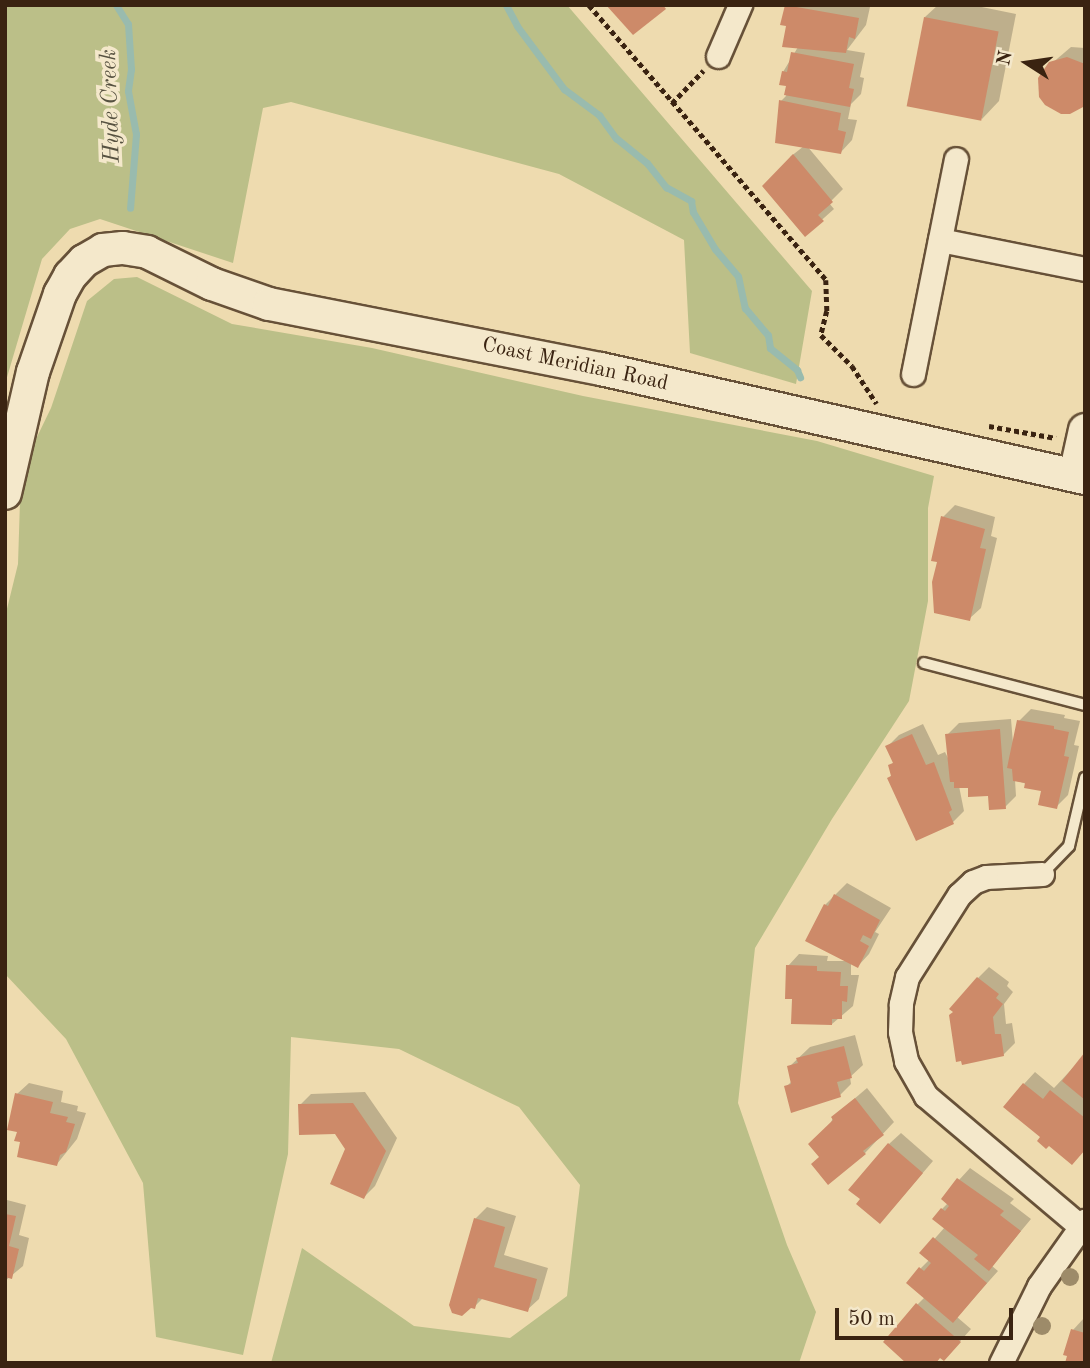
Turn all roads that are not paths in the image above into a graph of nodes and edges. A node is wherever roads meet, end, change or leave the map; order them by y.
1 (740, 5) edge
2 (718, 56) road end
3 (956, 159) dead end
4 (940, 240) junction
5 (1085, 269) edge
6 (914, 374) dead end
7 (1085, 430) edge
8 (1080, 477) edge
9 (5, 493) edge
10 (924, 663) dead end
11 (1085, 705) edge
12 (1085, 778) edge
13 (1042, 873) joint
14 (1083, 1223) edge
15 (1001, 1363) edge

1 - 2 street
3 - 4 street
4 - 5 street
4 - 6 street
7 - 8 street
8 - 9 street, Coast Meridian Road
10 - 11 lane
12 - 13 lane
13 - 14 street
14 - 15 street

